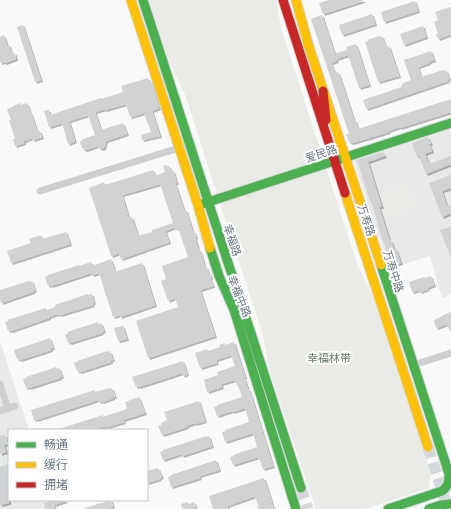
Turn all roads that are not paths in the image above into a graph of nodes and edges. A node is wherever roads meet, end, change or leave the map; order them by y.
1 (130, 0) edge
2 (143, 0) edge
3 (283, 0) edge
4 (296, 0) edge
5 (323, 91) junction
6 (451, 123) edge
7 (329, 142) junction
8 (179, 148) junction
9 (345, 157) junction
10 (335, 161) junction
11 (40, 191) dead end
12 (208, 202) junction
13 (198, 205) junction
14 (451, 353) edge
15 (412, 365) junction
16 (0, 384) edge
17 (0, 411) edge
18 (428, 447) tunnel mouth
19 (450, 478) edge
20 (301, 488) tunnel mouth
21 (451, 504) edge
22 (296, 509) edge
23 (388, 509) edge
24 (429, 509) edge

1 - 8 main road, 幸福中路
2 - 12 main road, 幸福路
3 - 7 main road, 万寿路
4 - 5 main road, 万寿中路
5 - 7 main road
5 - 9 main road, 万寿中路
6 - 9 main road, 爱民路
7 - 10 main road, 万寿路
8 - 11 street
8 - 13 main road, 幸福中路
9 - 10 main road, 爱民路
9 - 15 main road, 万寿中路
10 - 12 main road, 爱民路
10 - 18 main road, 万寿路
12 - 13 main road, 爱民路
12 - 20 main road, 幸福路
13 - 22 main road, 幸福中路
14 - 15 street
15 - 19 main road, 万寿中路
16 - 17 street
19 - 23 main road
21 - 24 main road

